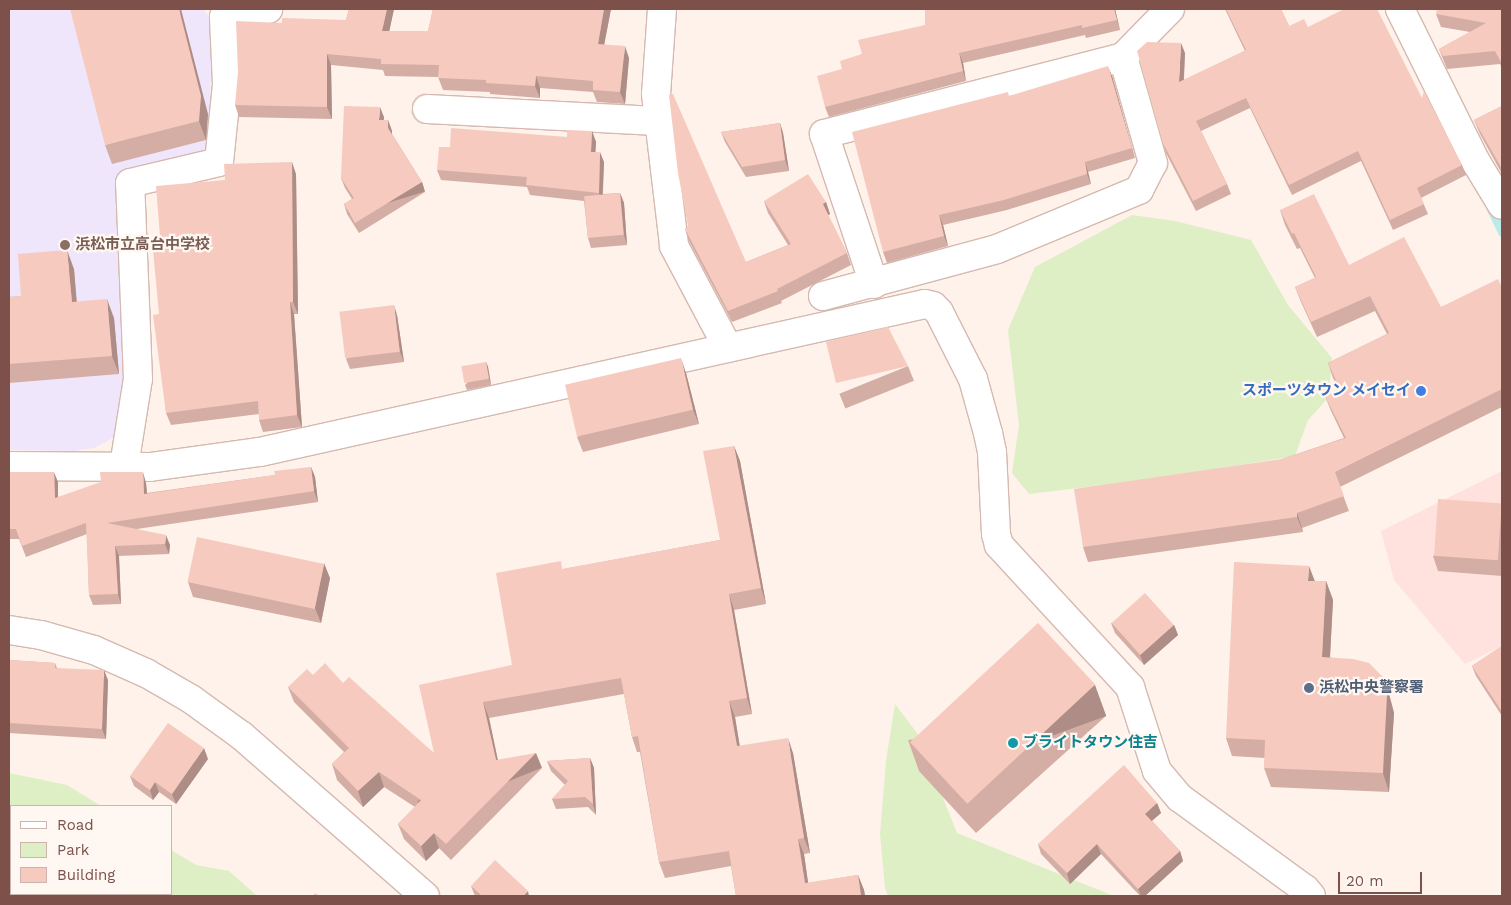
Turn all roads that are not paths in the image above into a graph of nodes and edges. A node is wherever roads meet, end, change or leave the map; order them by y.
1 (268, 9) edge
2 (662, 9) edge
3 (1170, 9) edge
4 (1400, 9) edge
5 (1123, 57) junction
6 (427, 109) dead end
7 (658, 121) junction
8 (1502, 205) edge
9 (874, 284) junction
10 (823, 296) dead end
11 (728, 348) junction
12 (9, 466) edge
13 (124, 466) junction
14 (9, 630) edge
15 (425, 896) edge
16 (1311, 896) edge

1 - 13 street
2 - 7 street
3 - 5 street
4 - 8 street
5 - 9 street
5 - 9 street
6 - 7 street
7 - 11 street
9 - 10 street
11 - 13 street
11 - 16 street
12 - 13 street
14 - 15 street

